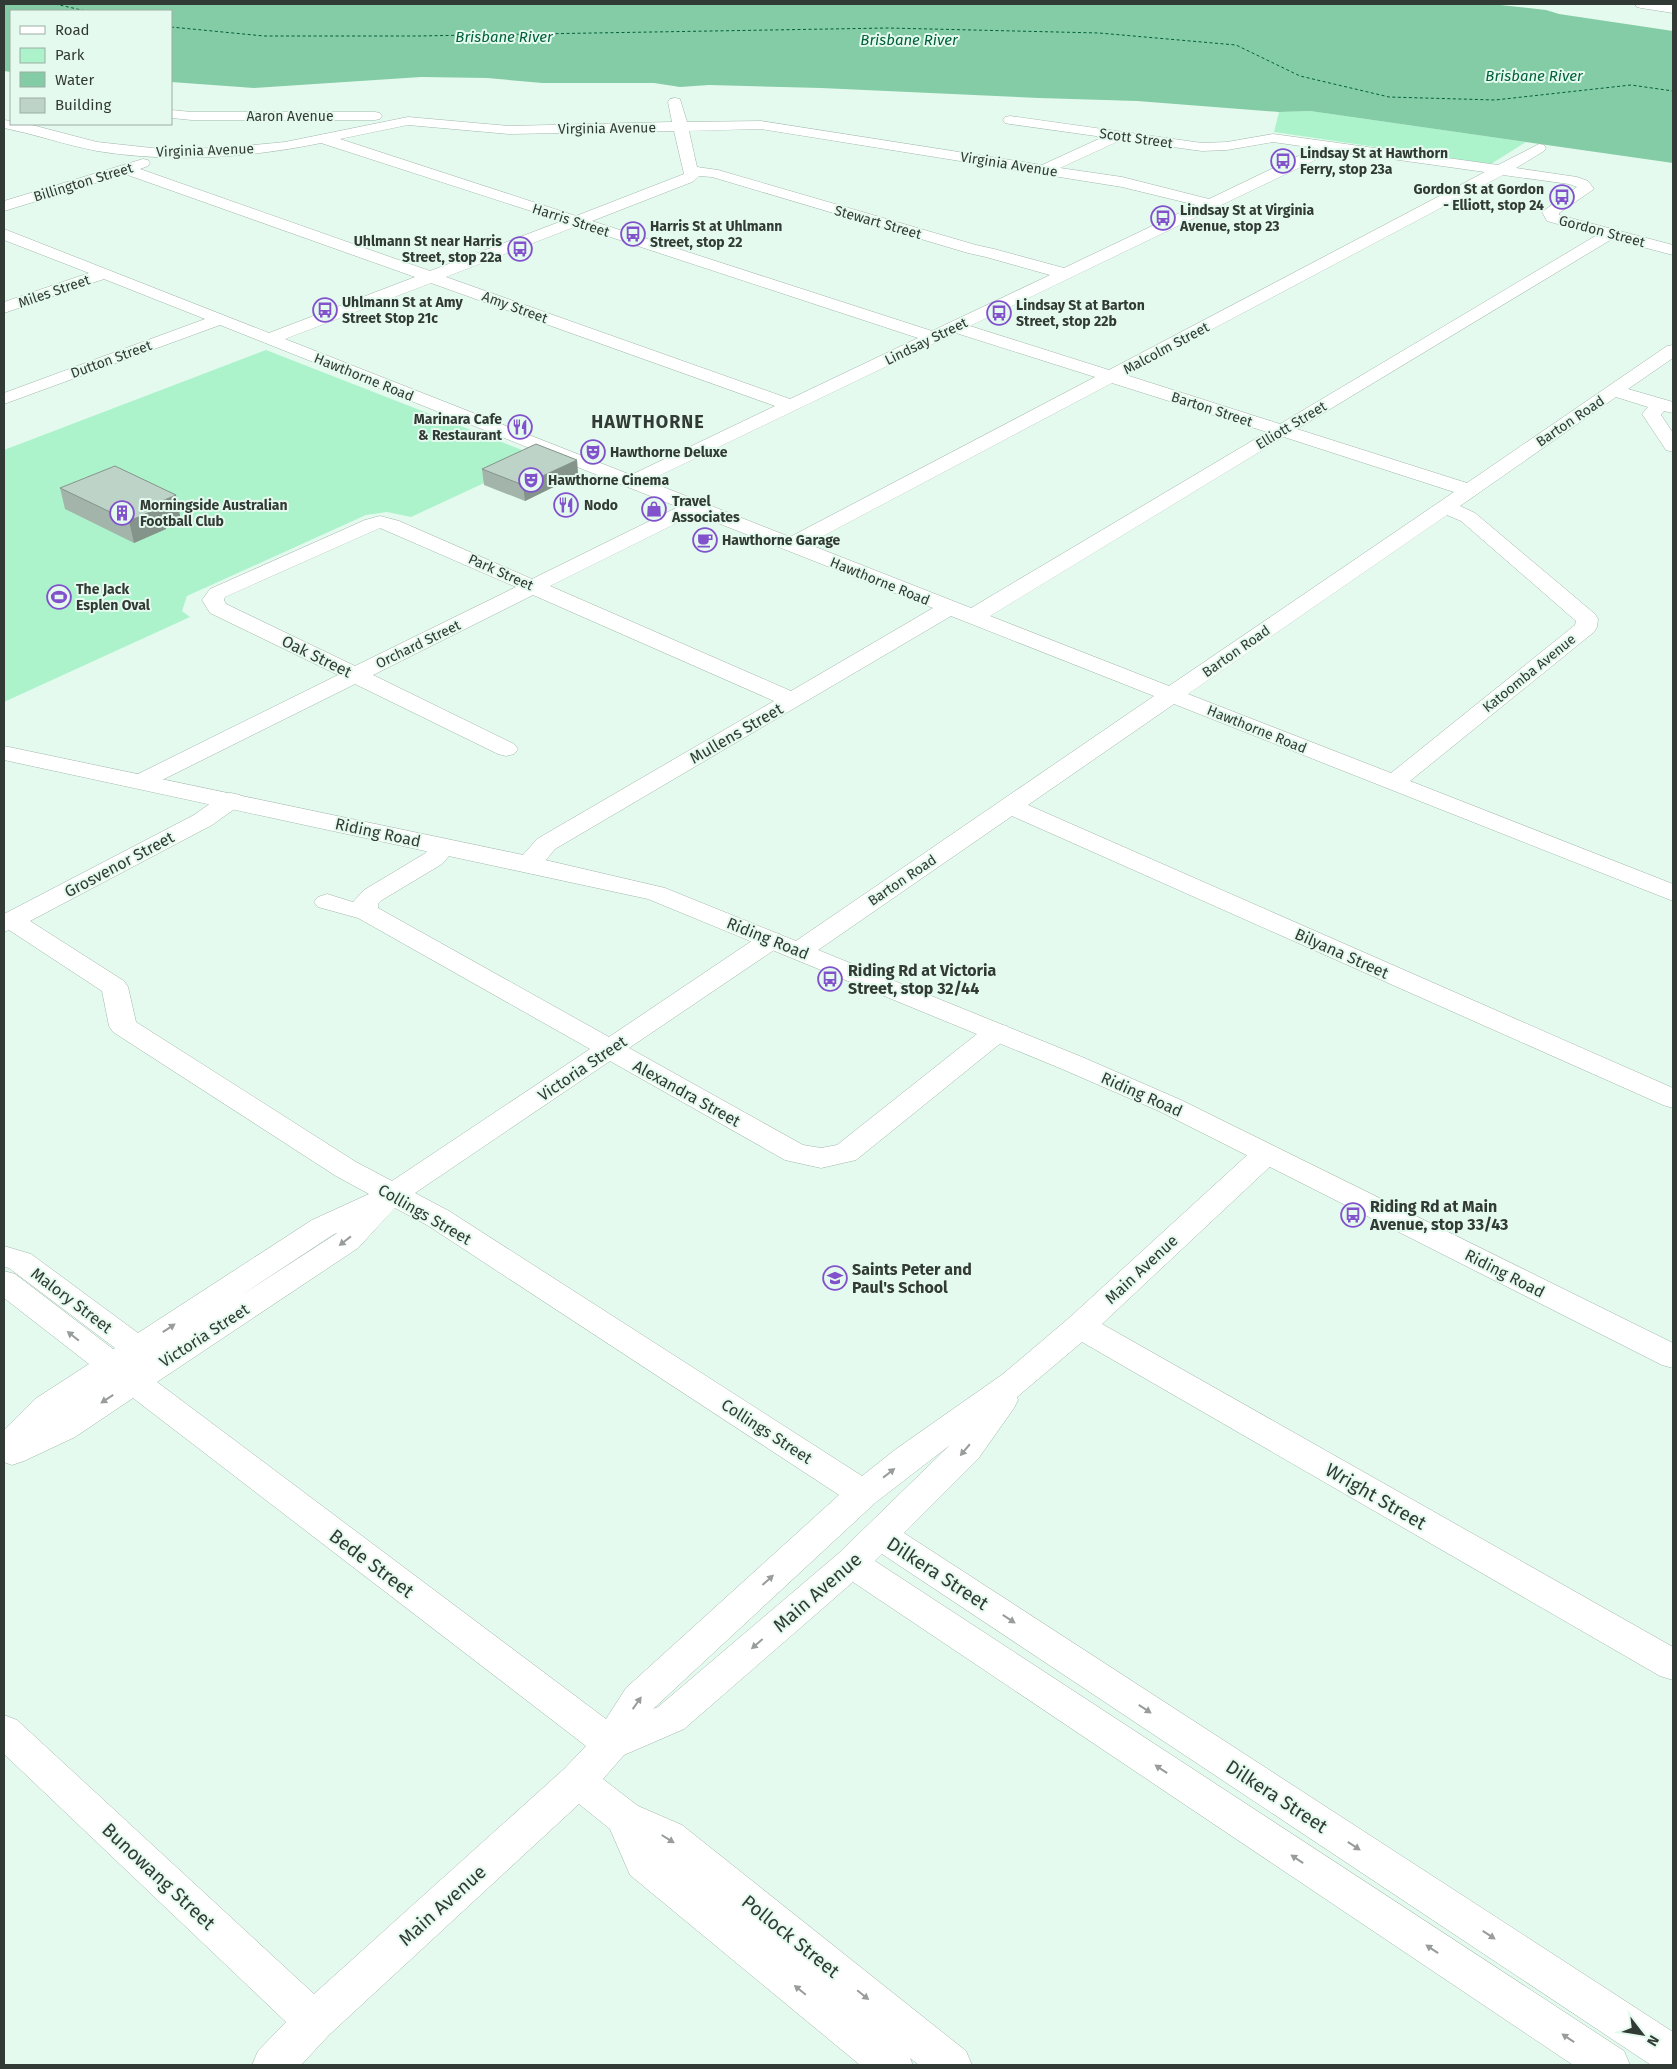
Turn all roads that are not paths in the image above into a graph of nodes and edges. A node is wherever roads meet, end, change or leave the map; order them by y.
1 (1641, 4) edge
2 (1673, 8) edge
3 (675, 102) dead end
4 (172, 114) edge
5 (1010, 120) dead end
6 (408, 121) junction
7 (4, 124) edge
8 (681, 126) junction
9 (1118, 136) junction
10 (1262, 138) joint
11 (324, 139) junction
12 (1330, 147) junction
13 (1539, 148) dead end
14 (161, 153) junction
15 (126, 169) junction
16 (1501, 169) junction
17 (1044, 170) junction
18 (691, 171) junction
19 (1209, 204) junction
20 (4, 206) edge
21 (575, 221) junction
22 (4, 234) edge
23 (1609, 234) junction
24 (1673, 250) edge
25 (104, 274) junction
26 (1065, 274) junction
27 (429, 277) junction
28 (4, 308) edge
29 (219, 320) junction
30 (955, 327) junction
31 (933, 337) junction
32 (268, 339) junction
33 (1673, 350) edge
34 (1112, 377) junction
35 (1614, 391) junction
36 (4, 399) edge
37 (791, 406) junction
38 (1667, 406) edge
39 (1282, 431) junction
40 (1673, 446) edge
41 (630, 482) junction
42 (1469, 490) junction
43 (1445, 506) junction
44 (693, 507) junction
45 (791, 545) junction
46 (533, 586) junction
47 (212, 600) joint
48 (949, 608) junction
49 (972, 617) junction
50 (355, 675) junction
51 (1172, 695) junction
52 (792, 700) junction
53 (506, 749) dead end
54 (4, 752) edge
55 (142, 781) junction
56 (1393, 783) junction
57 (232, 800) junction
58 (1010, 806) junction
59 (445, 847) junction
60 (528, 864) junction
61 (1673, 893) edge
62 (328, 902) dead end
63 (366, 912) junction
64 (7, 922) edge
65 (771, 940) junction
66 (799, 951) junction
67 (997, 1032) junction
68 (609, 1049) junction
69 (1673, 1099) edge
70 (1266, 1154) junction
71 (392, 1195) junction
72 (4, 1256) edge
73 (4, 1282) edge
74 (1080, 1326) junction
75 (1673, 1357) edge
76 (128, 1365) junction
77 (1014, 1382) junction
78 (4, 1450) edge
79 (4, 1456) edge
80 (863, 1494) junction
81 (880, 1535) junction
82 (850, 1563) junction
83 (1673, 1665) edge
84 (4, 1731) edge
85 (611, 1744) junction
86 (578, 1781) junction
87 (624, 1818) junction
88 (314, 2021) junction
89 (1673, 2056) edge
90 (274, 2065) edge
91 (892, 2065) edge
92 (951, 2065) edge
93 (1609, 2065) edge

1 - 2 street
3 - 8 street
4 - 6 street, Aaron Avenue
5 - 9 street, Scott Street
6 - 8 street, Virginia Avenue
6 - 11 street, Virginia Avenue
7 - 14 street, Virginia Avenue
8 - 17 street, Virginia Avenue
8 - 18 street
9 - 10 street, Scott Street
9 - 17 street
10 - 12 street, Gordon Street
11 - 14 street, Virginia Avenue
11 - 21 street, Harris Street
12 - 16 street, Gordon Street
12 - 19 street, Lindsay Street
13 - 16 street, Malcolm Street
14 - 15 street, Billington Street
15 - 20 street, Billington Street
15 - 27 street, Amy Street
16 - 23 street, Gordon Street
16 - 34 street, Malcolm Street
17 - 19 street, Virginia Avenue
18 - 21 street
18 - 26 street, Stewart Street
19 - 26 street, Lindsay Street
21 - 27 street
21 - 31 street, Harris Street
22 - 25 street, Hawthorne Road
23 - 24 street, Gordon Street
23 - 39 street, Elliott Street
25 - 28 street, Miles Street
25 - 29 street, Hawthorne Road
26 - 30 street, Lindsay Street
27 - 32 street
27 - 37 street, Amy Street
29 - 32 street, Hawthorne Road
29 - 36 street, Dutton Street
30 - 31 street, Lindsay Street
30 - 34 street, Barton Street
31 - 37 street, Lindsay Street
32 - 41 street, Hawthorne Road
33 - 35 street, Barton Road
34 - 39 street, Barton Street
34 - 45 street, Malcolm Street
35 - 38 street
35 - 42 street, Barton Road
37 - 41 street, Lindsay Street
38 - 40 street
39 - 42 street, Barton Street
39 - 49 street, Elliott Street
41 - 44 street, Hawthorne Road
42 - 43 street, Barton Road
43 - 51 street, Barton Road
43 - 56 street, Katoomba Avenue
44 - 45 street, Hawthorne Road
44 - 46 street, Orchard Street
45 - 48 street, Hawthorne Road
46 - 47 street, Park Street
46 - 50 street, Orchard Street
46 - 52 street, Park Street
47 - 50 street, Oak Street
48 - 49 street, Hawthorne Road
48 - 52 street, Mullens Street
49 - 51 street, Hawthorne Road
50 - 53 street, Oak Street
50 - 55 street, Orchard Street
51 - 56 street, Hawthorne Road
51 - 58 street, Barton Road
52 - 60 street, Mullens Street
54 - 55 street, Riding Road
55 - 57 street, Riding Road
56 - 61 street, Hawthorne Road
57 - 59 street, Riding Road
57 - 64 street, Grosvenor Street
58 - 66 street, Barton Road
58 - 69 street, Bilyana Street
59 - 60 street, Riding Road
59 - 63 street
60 - 65 street, Riding Road
62 - 63 street, Alexandra Street
63 - 68 street, Alexandra Street
64 - 71 street, Collings Street
65 - 66 street, Riding Road
65 - 68 street, Victoria Street
66 - 67 street, Riding Road
67 - 68 street, Alexandra Street
67 - 70 street, Riding Road
68 - 71 street, Victoria Street
70 - 74 street, Main Avenue
70 - 75 street, Riding Road
71 - 76 street, Victoria Street
71 - 80 street, Collings Street
72 - 76 street, Malory Street
76 -> 73 street, Malory Street
74 - 77 street, Main Avenue
74 - 83 street, Wright Street
76 - 78 street, Victoria Street
76 -> 79 street, Victoria Street
76 - 85 street, Bede Street
80 -> 77 street, Main Avenue
77 -> 81 street, Main Avenue
85 -> 80 street, Main Avenue
81 - 82 street, Main Avenue
81 -> 89 street, Dilkera Street
82 -> 85 street, Main Avenue
93 -> 82 street
84 - 88 street, Bunowang Street
85 - 86 street, Main Avenue
86 - 87 street, Pollock Street
86 - 88 street, Main Avenue
91 -> 87 street, Pollock Street
87 -> 92 street, Pollock Street
88 - 90 street, Main Avenue

